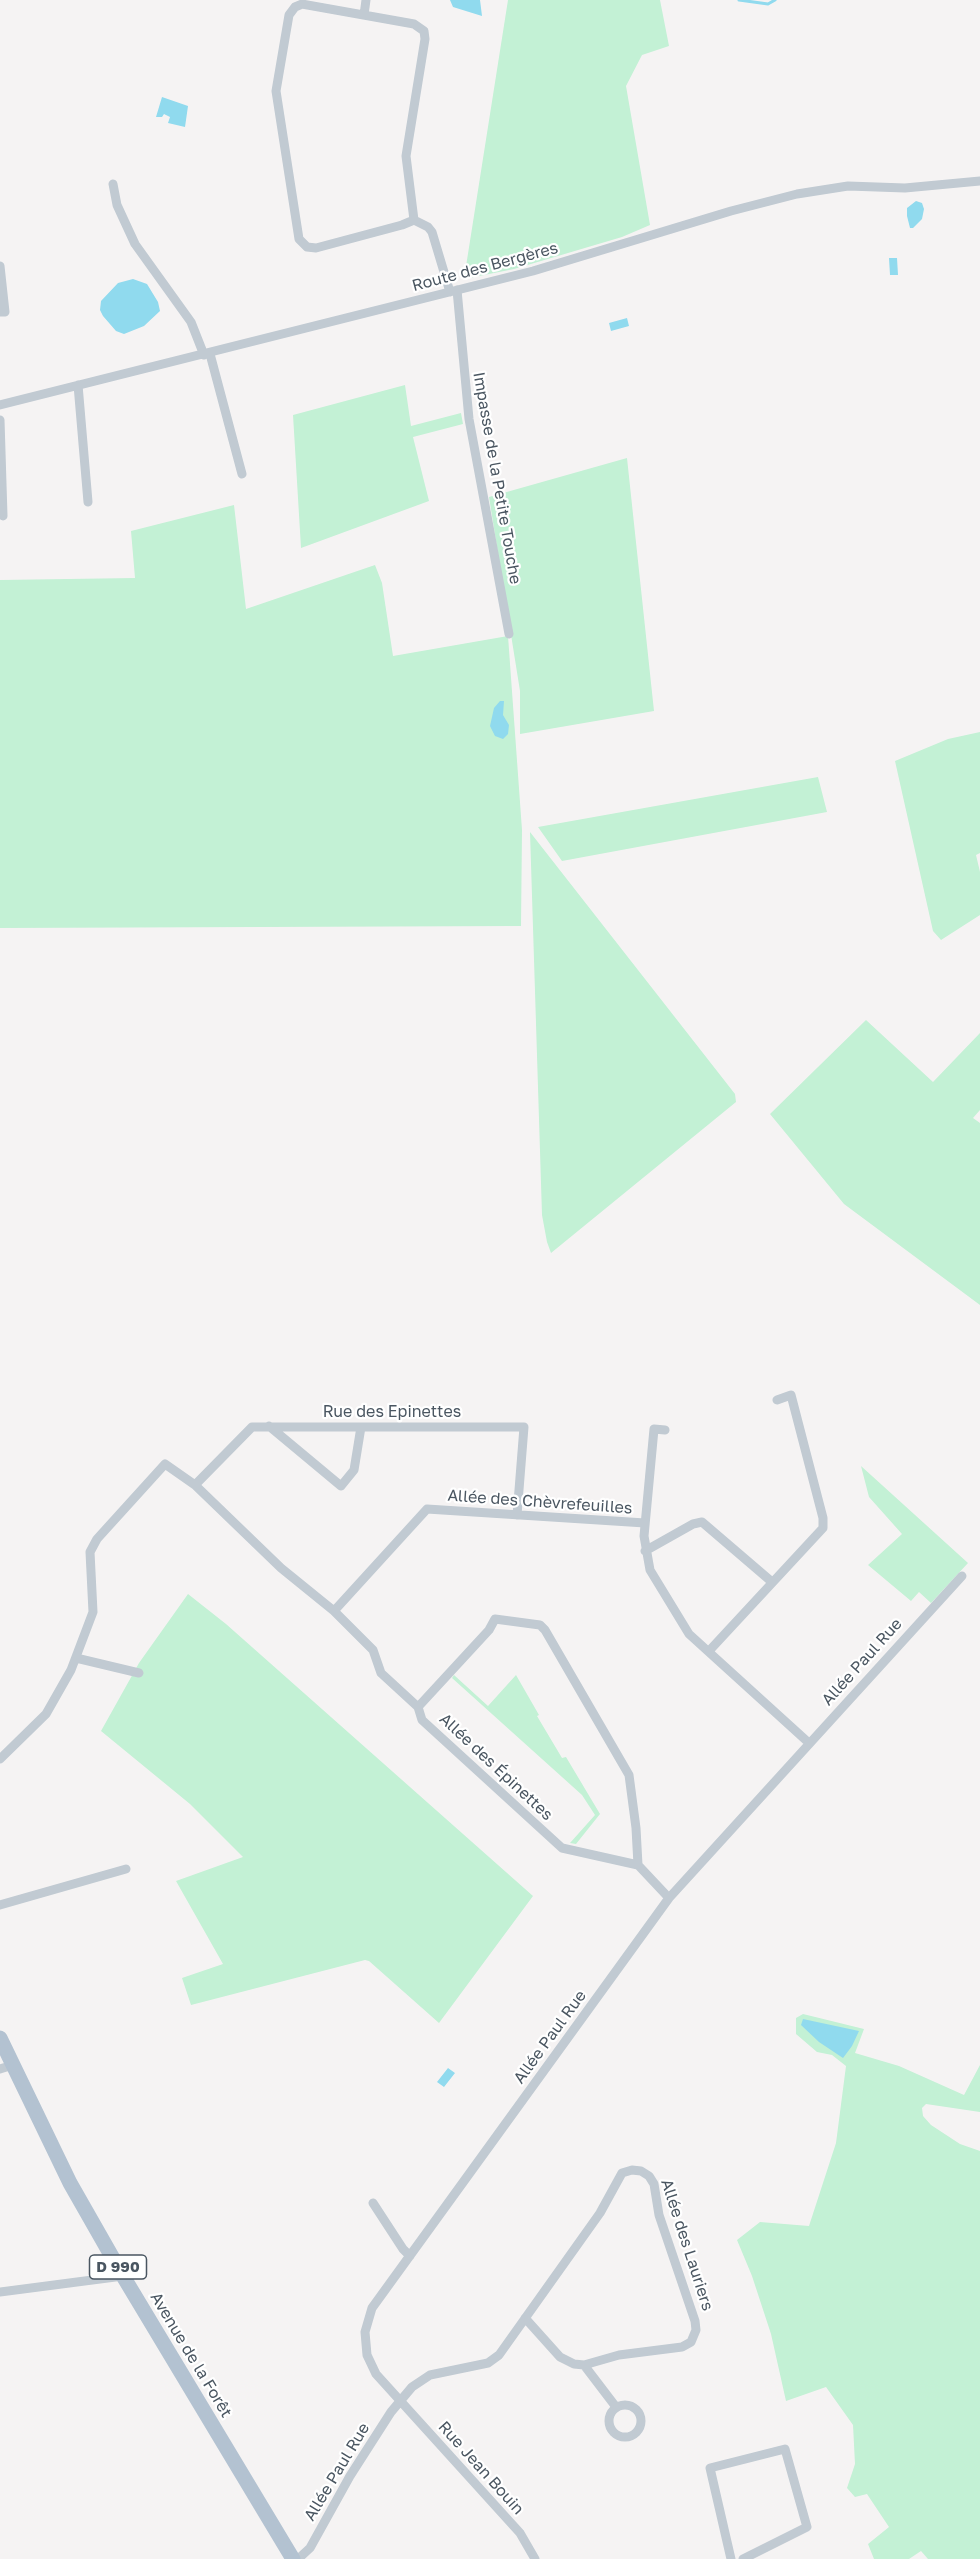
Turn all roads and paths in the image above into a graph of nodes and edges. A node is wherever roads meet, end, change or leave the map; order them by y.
1 (366, 0) edge
2 (364, 15) junction
3 (980, 181) edge
4 (113, 184) dead end
5 (414, 220) junction
6 (0, 266) edge
7 (454, 291) junction
8 (0, 312) edge
9 (207, 354) junction
10 (78, 385) junction
11 (0, 405) edge
12 (0, 420) edge
13 (242, 474) dead end
14 (88, 502) dead end
15 (3, 516) dead end
16 (509, 634) dead end
17 (777, 1400) dead end
18 (269, 1426) junction
19 (361, 1427) junction
20 (665, 1430) dead end
21 (195, 1485) junction
22 (517, 1515) junction
23 (645, 1523) junction
24 (645, 1551) junction
25 (962, 1576) dead end
26 (772, 1582) junction
27 (334, 1611) junction
28 (710, 1651) junction
29 (76, 1658) junction
30 (139, 1673) dead end
31 (418, 1707) junction
32 (809, 1743) junction
33 (0, 1759) edge
34 (638, 1865) junction
35 (126, 1869) dead end
36 (669, 1898) junction
37 (0, 1905) edge
38 (0, 2038) edge
39 (6, 2067) edge
40 (373, 2203) dead end
41 (410, 2256) junction
42 (123, 2276) junction
43 (0, 2292) edge
44 (525, 2318) junction
45 (584, 2365) junction
46 (399, 2400) junction
47 (616, 2407) dead end
48 (293, 2559) edge
49 (298, 2559) edge
50 (535, 2559) edge
51 (731, 2559) edge
52 (743, 2559) edge

1 - 2 street
2 - 5 street
2 - 5 street
3 - 7 street, Route des Bergères
4 - 9 street
5 - 7 street, Impasse de la Petite Touche
6 - 8 street
7 - 9 street, Route des Bergères
7 - 16 street, Impasse de la Petite Touche
9 - 10 street, Route des Bergères
9 - 13 street
10 - 11 street, Route des Bergères
10 - 14 street
12 - 15 street
17 - 26 street
18 - 19 street, Rue des Epinettes
18 - 19 street
18 - 21 street, Rue des Epinettes
19 - 22 street, Rue des Epinettes
20 - 23 street
21 - 27 street, Allée des Épinettes
21 - 29 street, Allée des Épinettes
22 - 23 street, Allée des Chèvrefeuilles
22 - 27 street, Allée des Chèvrefeuilles
23 - 24 street
24 - 26 street
24 - 28 street
25 - 32 street, Allée Paul Rue
26 - 28 street
27 - 31 street, Allée des Épinettes
28 - 32 street
29 - 30 street
29 - 33 street
31 - 34 street, Allée des Épinettes
31 - 34 street
32 - 36 street, Allée Paul Rue
34 - 36 street
35 - 37 street
36 - 41 street, Allée Paul Rue
38 - 39 main road, Avenue de la Forêt / D 990
39 - 42 main road, Avenue de la Forêt / D 990
40 - 41 street
41 - 46 street, Allée Paul Rue
42 - 43 street
42 - 48 main road, Avenue de la Forêt / D 990
44 - 45 street
44 - 45 street, Allée des Lauriers
44 - 46 street, Allée des Lauriers
45 - 47 street
46 - 49 street, Allée Paul Rue
46 - 50 street, Rue Jean Bouin
51 - 52 street

